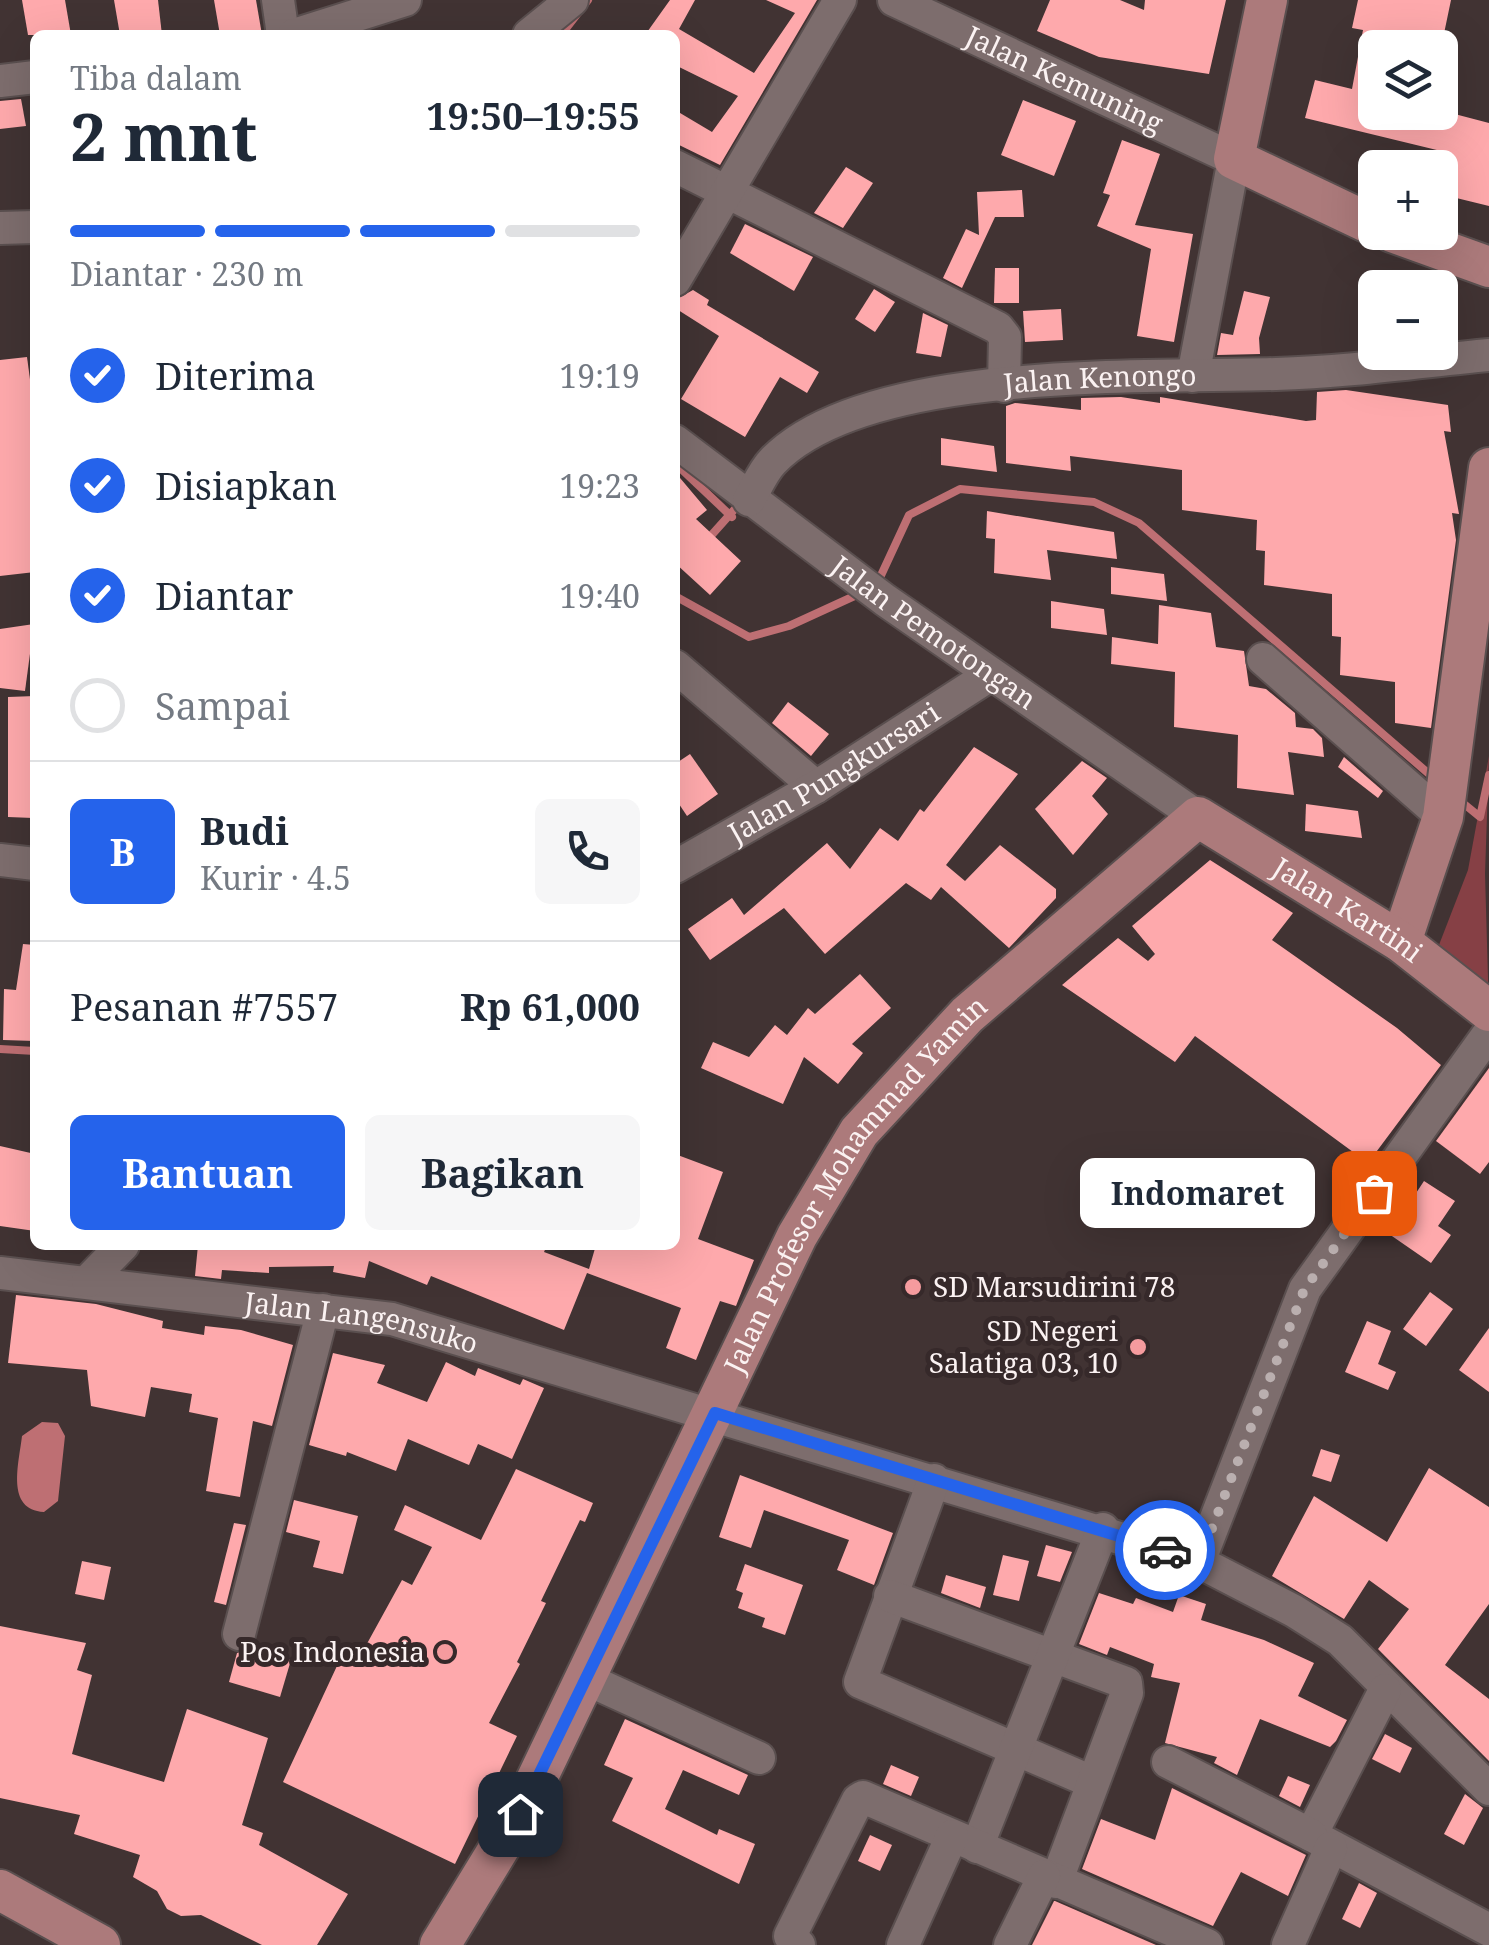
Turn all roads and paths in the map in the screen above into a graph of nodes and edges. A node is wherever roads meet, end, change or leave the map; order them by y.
1 (278, 0) edge
2 (405, 0) edge
3 (572, 0) edge
4 (840, 0) edge
5 (894, 0) edge
6 (1267, 0) edge
7 (282, 30) edge
8 (310, 30) edge
9 (535, 30) edge
10 (30, 78) edge
11 (0, 81) edge
12 (1234, 160) junction
13 (680, 168) edge
14 (727, 190) junction
15 (1358, 219) edge
16 (30, 227) edge
17 (0, 228) edge
18 (1443, 250) edge
19 (1489, 266) edge
20 (680, 271) edge
21 (1489, 355) edge
22 (1194, 370) junction
23 (1004, 382) junction
24 (680, 445) edge
25 (1489, 468) edge
26 (744, 495) junction
27 (1263, 660) dead end
28 (680, 670) edge
29 (990, 675) junction
30 (816, 788) junction
31 (1443, 815) junction
32 (1198, 817) junction
33 (0, 860) edge
34 (30, 863) edge
35 (680, 863) edge
36 (1401, 942) junction
37 (1489, 1010) edge
38 (1489, 1033) edge
39 (117, 1250) edge
40 (0, 1273) edge
41 (88, 1281) junction
42 (323, 1310) junction
43 (715, 1413) junction
44 (934, 1480) junction
45 (1103, 1530) junction
46 (1199, 1562) junction
47 (890, 1596) junction
48 (239, 1634) dead end
49 (1056, 1653) junction
50 (586, 1679) junction
51 (1385, 1690) junction
52 (1016, 1752) junction
53 (759, 1758) dead end
54 (1168, 1762) dead end
55 (1092, 1782) junction
56 (1489, 1790) edge
57 (965, 1841) junction
58 (1321, 1842) junction
59 (1050, 1879) junction
60 (2, 1892) edge
61 (1489, 1930) edge
62 (1201, 1944) edge
63 (100, 1945) edge
64 (440, 1945) edge
65 (799, 1945) edge
66 (902, 1945) edge
67 (1010, 1945) edge
68 (1288, 1945) edge

1 - 7 street
2 - 8 street
3 - 9 street
4 - 14 street
5 - 12 street, Jalan Kemuning
6 - 12 main road
10 - 11 street
12 - 15 main road
12 - 22 street
13 - 14 street
14 - 20 street
14 - 23 street
16 - 17 street
18 - 19 main road
21 - 22 street, Jalan Kenongo
22 - 23 street, Jalan Kenongo
23 - 26 street, Jalan Kenongo
24 - 26 street, Jalan Pemotongan
25 - 31 main road
26 - 29 street, Jalan Pemotongan
27 - 31 street
28 - 30 street
29 - 30 street, Jalan Pungkursari
29 - 32 street, Jalan Pemotongan
30 - 35 street, Jalan Pungkursari
31 - 36 main road
32 - 36 main road, Jalan Kartini
32 - 43 main road, Jalan Profesor Mohammad Yamin
33 - 34 street
36 - 37 main road, Jalan Kartini
38 - 46 street
39 - 41 street
40 - 41 street, Jalan Langensuko
41 - 42 street, Jalan Langensuko
42 - 43 street, Jalan Langensuko
42 - 48 street
43 - 44 street, Jalan Langensuko
43 - 50 main road, Jalan Profesor Mohammad Yamin
44 - 45 street, Jalan Langensuko
44 - 47 street
45 - 46 street, Jalan Langensuko
45 - 49 street
46 - 51 street, Jalan Langensuko
47 - 49 street
47 - 52 street
49 - 52 street
49 - 55 street
50 - 53 street
50 - 64 main road, Jalan Profesor Mohammad Yamin
51 - 56 street, Jalan Langensuko
51 - 58 street
52 - 55 street
52 - 57 street
54 - 58 street
55 - 59 street
57 - 59 street
57 - 65 street
57 - 66 street
58 - 61 street
58 - 68 street
59 - 62 street
59 - 67 street
60 - 63 main road

